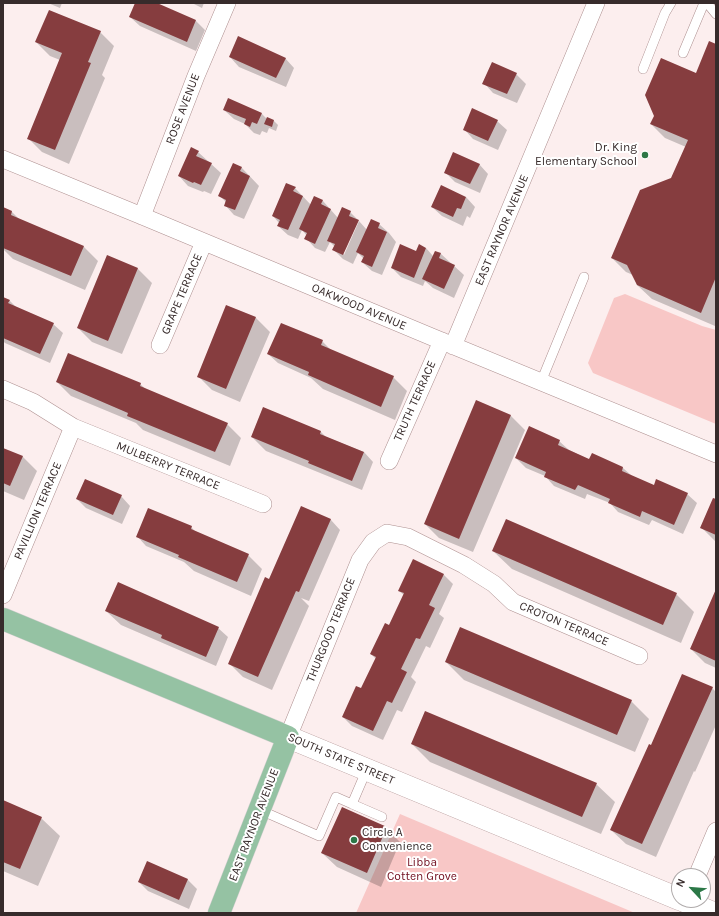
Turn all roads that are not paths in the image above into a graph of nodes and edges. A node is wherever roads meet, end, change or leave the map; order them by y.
1 (227, 3) edge
2 (596, 3) edge
3 (671, 3) edge
4 (704, 3) edge
5 (707, 3) edge
6 (716, 14) edge
7 (683, 53) dead end
8 (643, 69) dead end
9 (3, 159) edge
10 (142, 216) junction
11 (204, 242) junction
12 (584, 277) dead end
13 (447, 344) junction
14 (160, 345) dead end
15 (541, 382) junction
16 (3, 389) edge
17 (73, 427) junction
18 (716, 454) edge
19 (389, 461) dead end
20 (263, 504) dead end
21 (387, 533) joint
22 (3, 595) edge
23 (3, 619) edge
24 (639, 656) dead end
25 (288, 737) junction
26 (367, 769) junction
27 (352, 804) junction
28 (260, 810) junction
29 (382, 818) dead end
30 (716, 831) edge
31 (700, 868) edge
32 (671, 895) edge
33 (701, 908) edge
34 (219, 913) edge
35 (713, 913) edge

1 - 10 street, ROSE AVENUE
2 - 13 street, EAST RAYNOR AVENUE
3 - 8 lane
4 - 7 lane
5 - 6 lane
9 - 10 street, OAKWOOD AVENUE
10 - 11 street, OAKWOOD AVENUE
11 - 13 street, OAKWOOD AVENUE
11 - 14 street, GRAPE TERRACE
12 - 15 lane
13 - 15 street, OAKWOOD AVENUE
13 - 19 street, TRUTH TERRACE
15 - 18 street, OAKWOOD AVENUE
16 - 17 street, MULBERRY TERRACE
17 - 20 street, MULBERRY TERRACE
17 - 22 street, PAVILLION TERRACE
21 - 24 street, CROTON TERRACE
21 - 25 street, THURGOOD TERRACE
23 - 25 main road, SOUTH STATE STREET
25 - 26 street, SOUTH STATE STREET
25 - 28 main road, EAST RAYNOR AVENUE
26 - 27 lane
26 - 32 street, SOUTH STATE STREET
27 - 28 lane
27 - 29 lane
28 - 34 main road, EAST RAYNOR AVENUE
30 - 31 street
33 - 35 street, SOUTH STATE STREET

